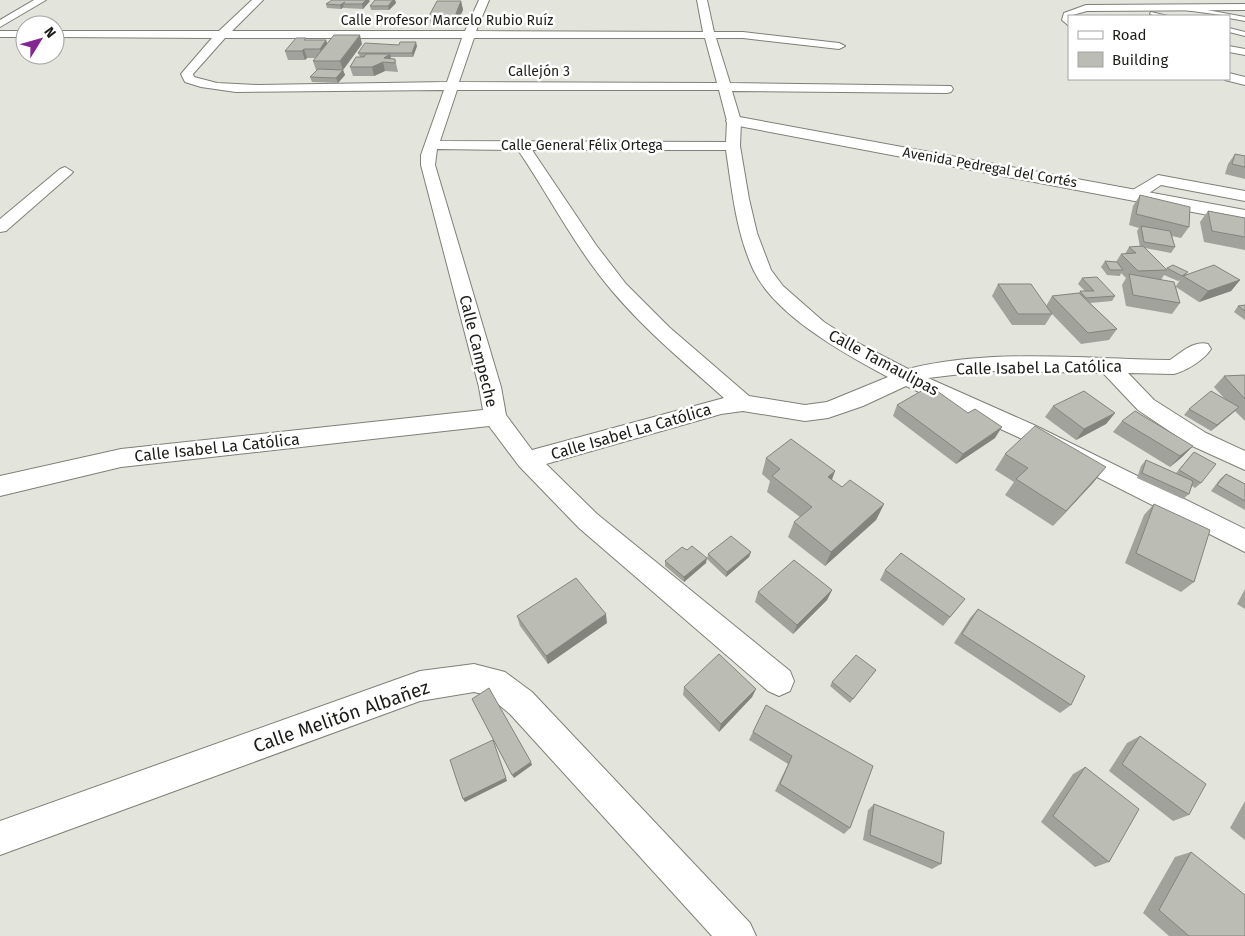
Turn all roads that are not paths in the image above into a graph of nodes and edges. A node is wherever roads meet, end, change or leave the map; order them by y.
1 (41, 0) edge
2 (258, 0) edge
3 (484, 0) edge
4 (702, 0) edge
5 (1132, 0) edge
6 (1222, 0) edge
7 (1144, 7) junction
8 (1180, 7) junction
9 (1240, 7) edge
10 (1245, 11) edge
11 (1070, 15) edge
12 (1156, 15) edge
13 (1223, 15) edge
14 (1230, 16) edge
15 (1245, 19) edge
16 (0, 24) edge
17 (1230, 30) edge
18 (0, 34) edge
19 (15, 34) edge
20 (65, 34) edge
21 (1245, 34) edge
22 (221, 35) junction
23 (469, 35) junction
24 (711, 35) junction
25 (839, 46) dead end
26 (1230, 49) edge
27 (1245, 52) edge
28 (1230, 78) edge
29 (1245, 81) edge
30 (452, 85) junction
31 (725, 87) junction
32 (947, 89) dead end
33 (734, 120) junction
34 (431, 145) junction
35 (522, 145) junction
36 (733, 146) junction
37 (65, 172) dead end
38 (1137, 194) junction
39 (1245, 196) edge
40 (1245, 216) edge
41 (0, 227) edge
42 (1201, 349) dead end
43 (1109, 366) junction
44 (906, 376) junction
45 (744, 404) junction
46 (495, 416) junction
47 (527, 460) junction
48 (1245, 461) edge
49 (0, 486) edge
50 (1245, 541) edge
51 (779, 681) dead end
52 (0, 838) edge
53 (737, 936) edge

1 - 16 street
2 - 22 street
3 - 23 street, Calle Campeche
4 - 24 street, Calle Tamaulipas
5 - 7 street
6 - 9 street
7 - 8 street
7 - 11 street
7 - 12 street
8 - 9 street
8 - 13 street
9 - 10 street
14 - 15 street
17 - 21 street
18 - 19 street
20 - 22 street, Calle Profesor Marcelo Rubio Ruíz
22 - 23 street, Calle Profesor Marcelo Rubio Ruíz
22 - 30 street, Callejón 3
23 - 24 street, Calle Profesor Marcelo Rubio Ruíz
23 - 30 street, Calle Campeche
24 - 25 street, Calle Profesor Marcelo Rubio Ruíz
24 - 31 street, Calle Tamaulipas
26 - 27 street
28 - 29 street
30 - 31 street, Callejón 3
30 - 34 street, Calle Campeche
31 - 32 street, Callejón 3
31 - 33 street, Calle Tamaulipas
33 - 36 street, Calle Tamaulipas
33 - 38 street, Avenida Pedregal del Cortés
34 - 35 street, Calle General Félix Ortega
34 - 46 street, Calle Campeche
35 - 36 street, Calle General Félix Ortega
35 - 45 street
36 - 44 street, Calle Tamaulipas
37 - 41 street
38 - 39 street
38 - 40 street, Avenida Pedregal del Cortés
42 - 43 street, Calle Isabel La Católica
43 - 44 street, Calle Isabel La Católica
43 - 48 street
44 - 45 street, Calle Isabel La Católica
44 - 50 street, Calle Tamaulipas
45 - 47 street, Calle Isabel La Católica
46 - 47 street, Calle Campeche
46 - 49 street, Calle Isabel La Católica
47 - 51 street, Calle Campeche
52 - 53 street, Calle Melitón Albañez

